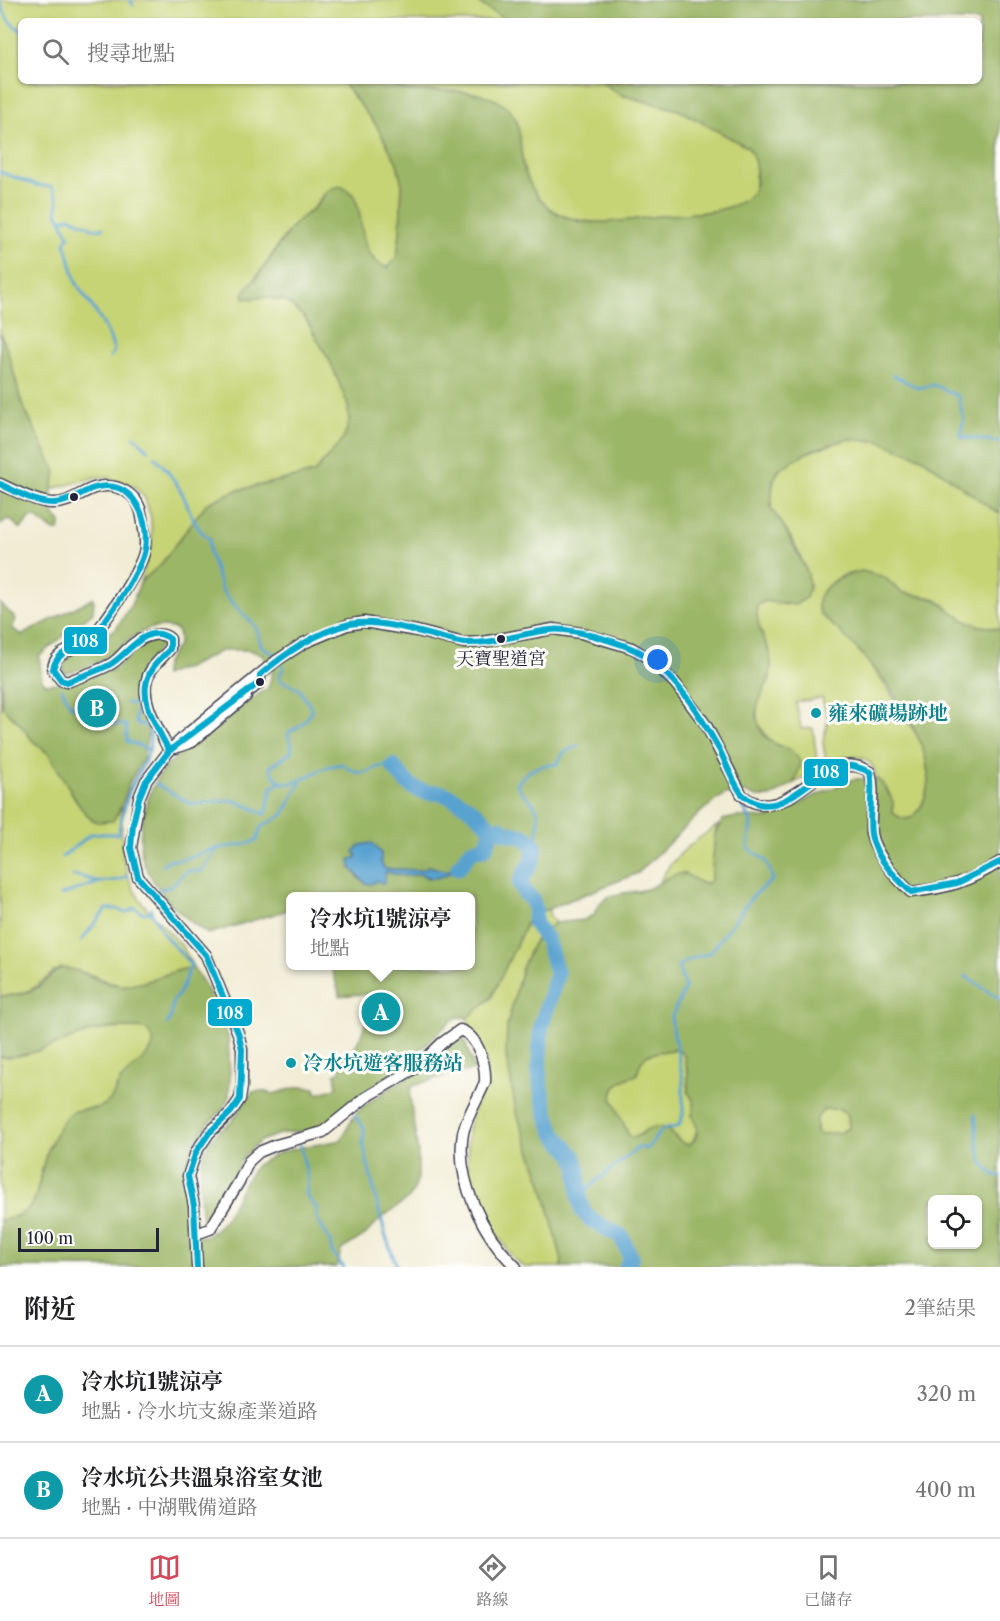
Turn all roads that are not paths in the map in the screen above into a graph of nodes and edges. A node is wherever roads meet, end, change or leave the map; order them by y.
1 (0, 484) edge
2 (260, 675) junction
3 (252, 689) junction
4 (240, 703) junction
5 (169, 751) junction
6 (1000, 862) edge
7 (196, 1234) junction
8 (197, 1267) edge
9 (516, 1267) edge

1 - 5 street
2 - 3 street
2 - 4 street
2 - 5 street
2 - 6 street
3 - 4 street
3 - 5 street
4 - 5 street
5 - 7 street
7 - 8 street
7 - 9 street

